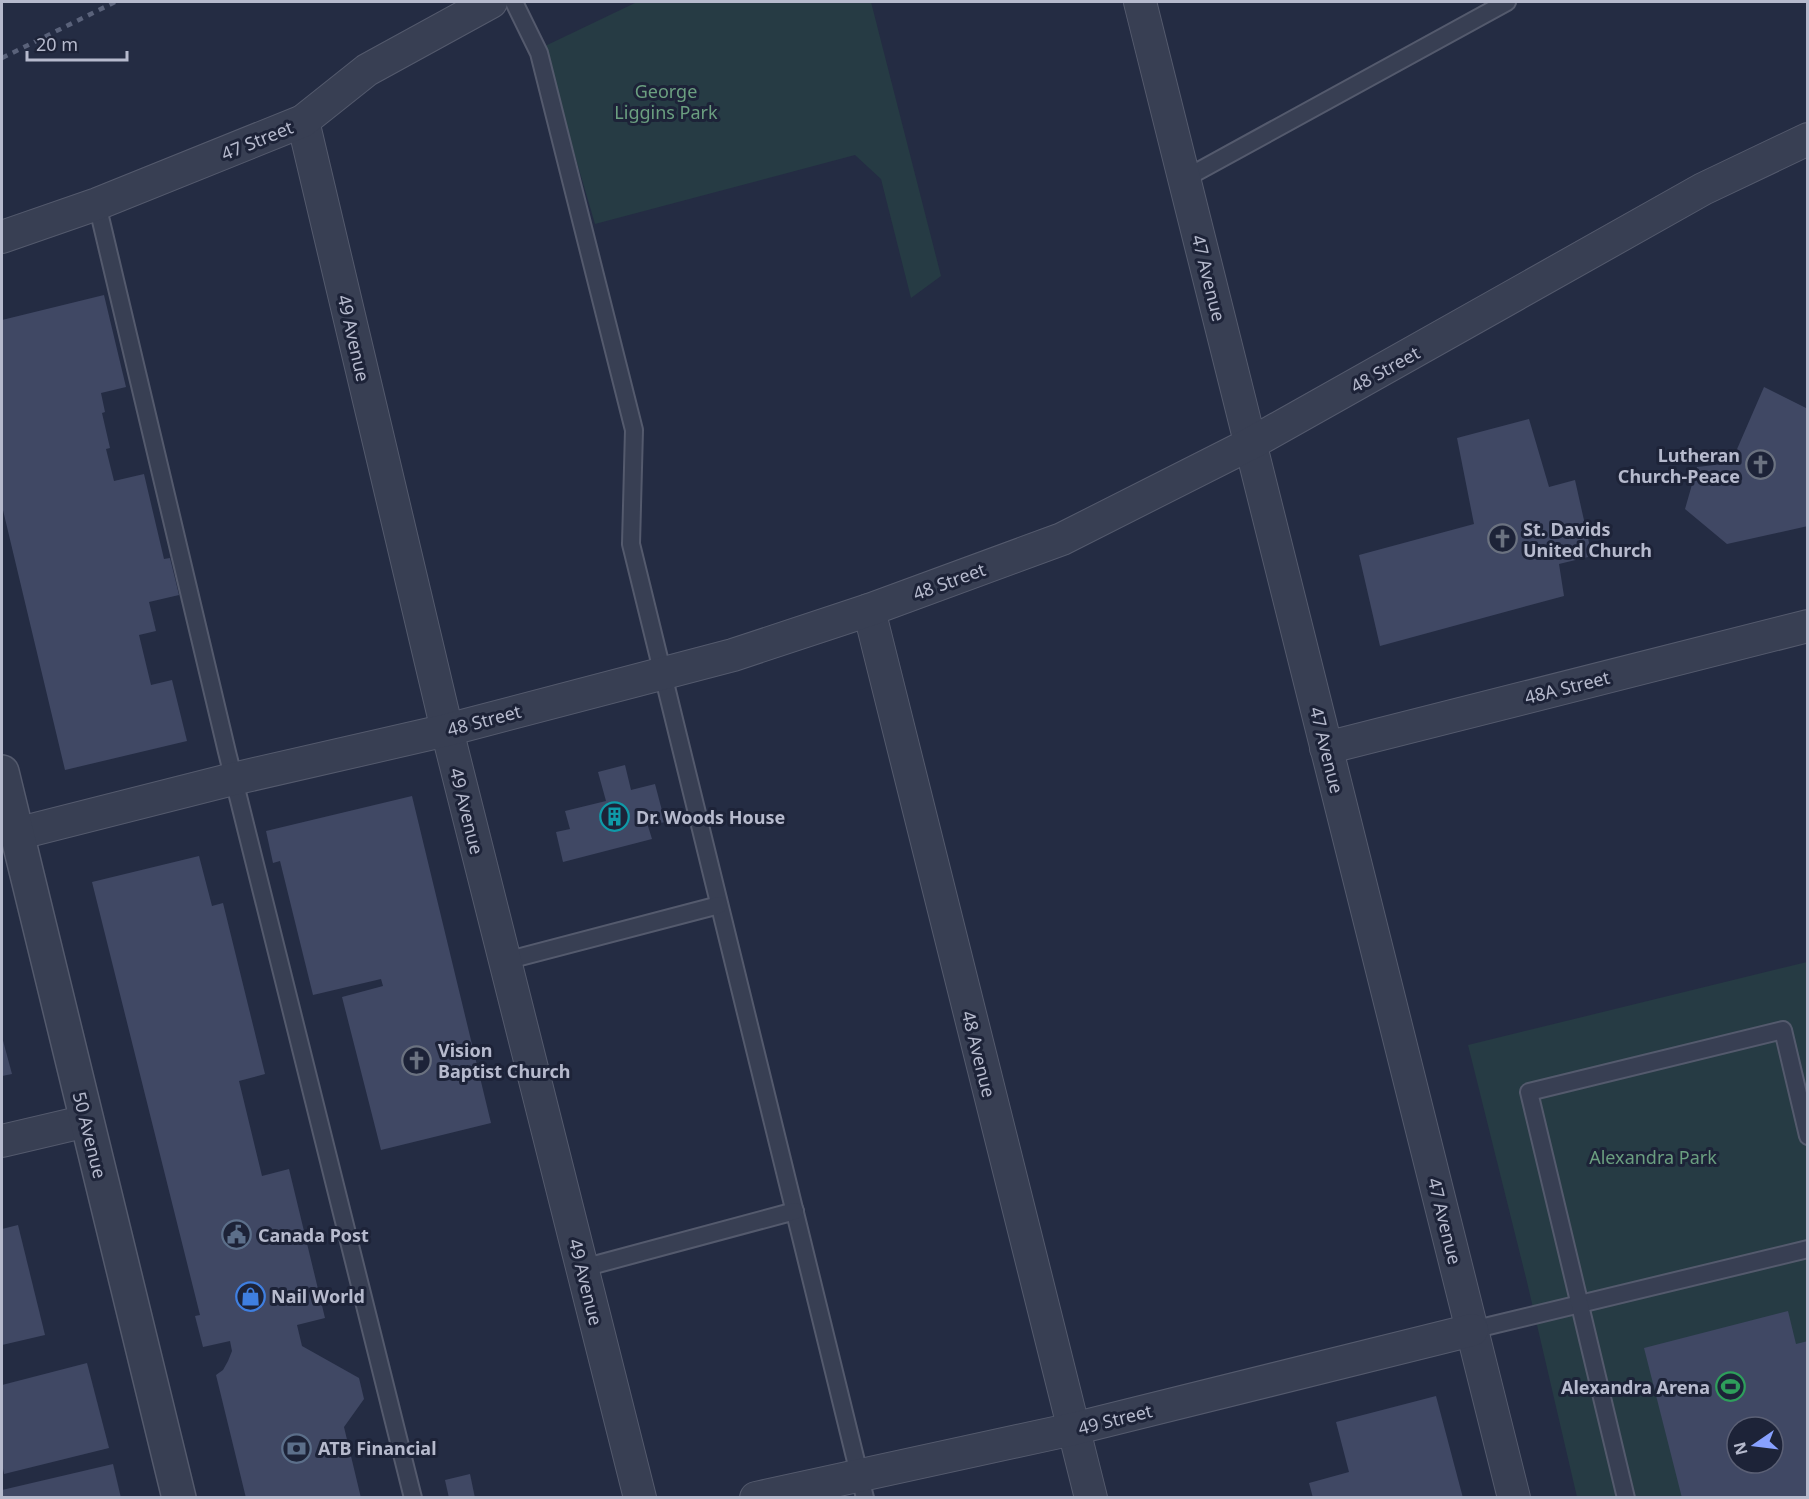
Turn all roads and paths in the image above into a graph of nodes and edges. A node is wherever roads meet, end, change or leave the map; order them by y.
1 (491, 2) edge
2 (514, 2) edge
3 (1140, 2) edge
4 (1507, 2) edge
5 (303, 121) junction
6 (1808, 139) edge
7 (1184, 179) junction
8 (97, 204) junction
9 (2, 237) edge
10 (1251, 444) junction
11 (869, 610) junction
12 (1808, 626) edge
13 (663, 674) junction
14 (447, 730) junction
15 (1326, 748) junction
16 (2, 772) edge
17 (233, 779) junction
18 (16, 834) junction
19 (719, 905) junction
20 (505, 961) junction
21 (87, 1121) junction
22 (1808, 1136) edge
23 (2, 1142) edge
24 (795, 1211) junction
25 (1808, 1249) edge
26 (583, 1268) junction
27 (1578, 1303) junction
28 (1472, 1330) junction
29 (1073, 1429) junction
30 (862, 1486) edge
31 (179, 1497) edge
32 (413, 1497) edge
33 (640, 1497) edge
34 (756, 1497) edge
35 (1091, 1497) edge
36 (1514, 1497) edge
37 (1626, 1497) edge

1 - 5 street, 47 Street
2 - 13 lane
3 - 7 street, 47 Avenue
4 - 7 lane
5 - 8 street, 47 Street
5 - 14 street, 49 Avenue
6 - 10 street, 48 Street
7 - 10 street, 47 Avenue
8 - 9 street, 47 Street
8 - 17 lane
10 - 11 street, 48 Street
10 - 15 street, 47 Avenue
11 - 13 street, 48 Street
11 - 29 street, 48 Avenue
12 - 15 street, 48A Street
13 - 14 street, 48 Street
13 - 19 lane
14 - 17 street, 48 Street
14 - 20 street, 49 Avenue
15 - 28 street, 47 Avenue
16 - 18 street, 50 Avenue
17 - 18 street, 48 Street
17 - 32 lane
18 - 21 street, 50 Avenue
19 - 20 lane
19 - 24 lane
20 - 26 street, 49 Avenue
21 - 23 street
21 - 31 street, 50 Avenue
22 - 27 lane
24 - 26 lane
24 - 30 lane
25 - 27 lane
26 - 33 street, 49 Avenue
27 - 28 lane
27 - 37 lane
28 - 29 street, 49 Street
28 - 36 street, 47 Avenue
29 - 30 street, 49 Street
29 - 35 street, 48 Avenue
30 - 34 street, 49 Street

